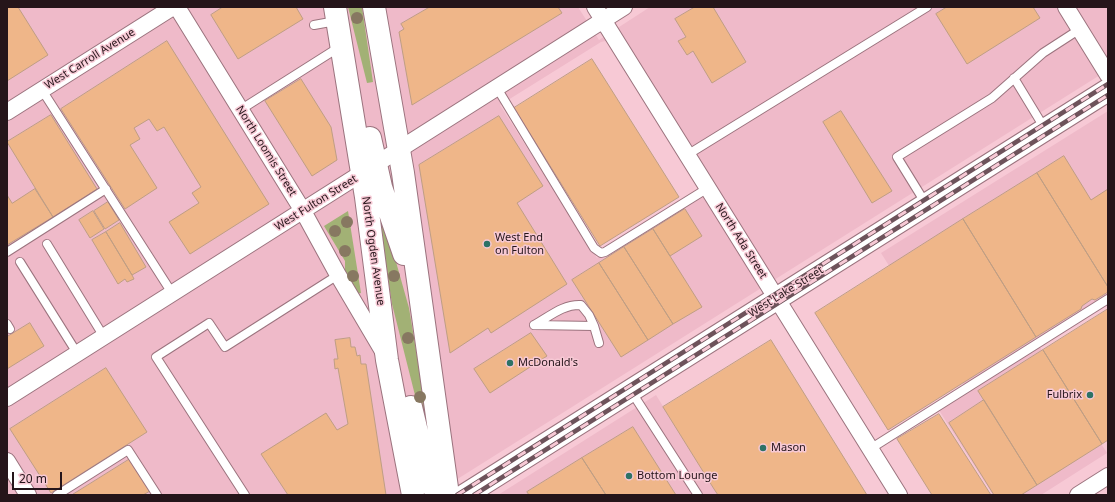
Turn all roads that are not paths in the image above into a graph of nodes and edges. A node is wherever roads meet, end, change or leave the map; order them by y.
1 (175, 7) edge
2 (374, 7) edge
3 (624, 7) edge
4 (927, 7) edge
5 (1066, 7) edge
6 (336, 14) edge
7 (599, 14) edge
8 (314, 25) dead end
9 (1080, 30) junction
10 (341, 46) junction
11 (1108, 75) edge
12 (1014, 78) junction
13 (496, 88) junction
14 (42, 90) junction
15 (1108, 90) edge
16 (240, 110) junction
17 (7, 112) edge
18 (1045, 129) junction
19 (399, 150) junction
20 (687, 156) junction
21 (369, 169) junction
22 (708, 188) junction
23 (106, 189) junction
24 (926, 204) junction
25 (303, 211) junction
26 (47, 244) dead end
27 (7, 252) edge
28 (20, 262) dead end
29 (338, 275) junction
30 (172, 294) junction
31 (776, 298) junction
32 (1108, 299) edge
33 (420, 305) junction
34 (594, 326) junction
35 (104, 337) junction
36 (599, 343) dead end
37 (77, 353) junction
38 (387, 360) junction
39 (630, 391) junction
40 (7, 398) edge
41 (870, 449) junction
42 (7, 461) edge
43 (1108, 476) edge
44 (488, 489) edge
45 (28, 495) edge
46 (57, 495) edge
47 (157, 495) edge
48 (245, 495) edge
49 (413, 495) edge
50 (440, 495) edge
51 (448, 495) edge
52 (465, 495) edge
53 (698, 495) edge
54 (899, 495) edge
55 (1078, 495) edge

1 - 14 street, West Carroll Avenue
1 - 16 street, North Loomis Street
2 - 19 main road
3 - 7 street, West Fulton Street
4 - 20 lane
5 - 9 street
6 - 8 lane
6 - 10 main road, North Ogden Avenue
7 - 13 street, West Fulton Street
7 - 20 street, North Ada Street
9 - 11 street
9 - 12 lane
10 - 16 lane
10 - 21 main road, North Ogden Avenue
12 - 18 lane
12 - 24 lane
13 - 19 street, West Fulton Street
13 - 22 lane
14 - 17 street, West Carroll Avenue
14 - 23 lane
15 - 18 main road, West Lake Street
16 - 25 street, North Loomis Street
18 - 24 main road, West Lake Street
19 - 21 street, West Fulton Street
19 - 33 main road
20 - 22 street, North Ada Street
21 - 25 street, West Fulton Street
21 - 33 main road
21 - 38 main road, North Ogden Avenue
22 - 31 street, North Ada Street
23 - 27 lane
23 - 30 lane
24 - 31 main road, West Lake Street
25 - 29 street, North Loomis Street
25 - 30 street, West Fulton Street
26 - 35 lane
28 - 37 lane
29 - 38 street, North Loomis Street
29 - 48 lane
30 - 35 street, West Fulton Street
31 - 39 main road, West Lake Street
31 - 41 street, North Ada Street
32 - 41 lane
33 - 51 main road
34 - 34 lane
34 - 36 lane
35 - 37 street, West Fulton Street
37 - 40 street, West Fulton Street
38 - 49 main road, North Ogden Avenue
38 - 50 main road
39 - 44 main road, West Lake Street
39 - 53 lane
41 - 54 street, North Ada Street
42 - 45 street
43 - 55 street
44 - 52 main road, West Lake Street
46 - 47 lane

